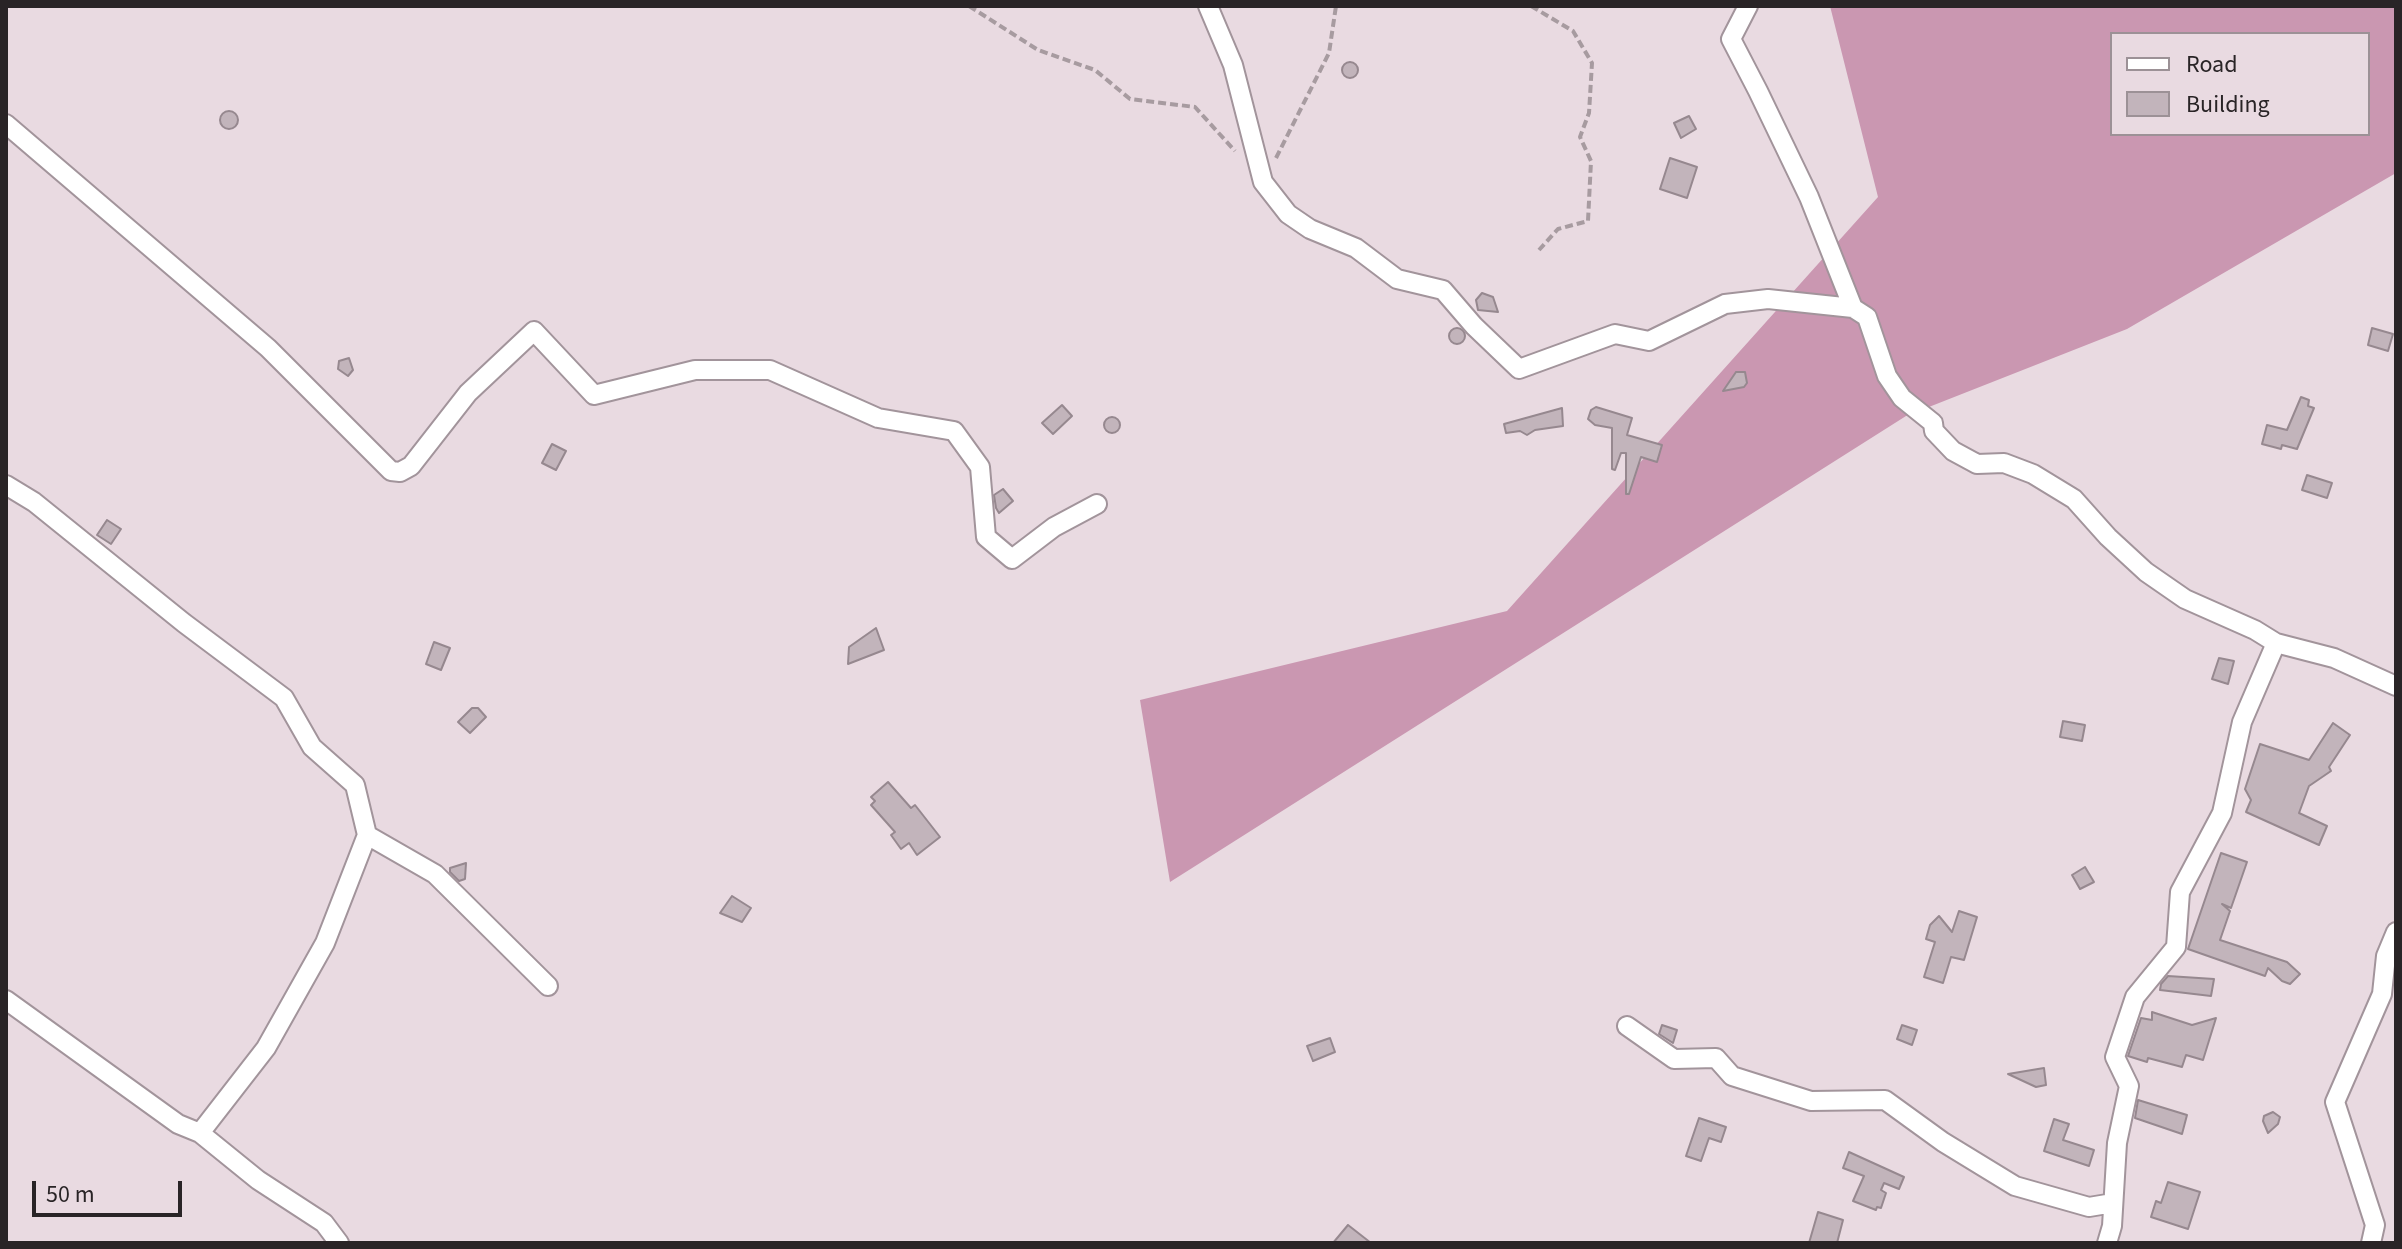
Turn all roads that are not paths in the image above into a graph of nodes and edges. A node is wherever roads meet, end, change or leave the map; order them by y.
1 (1208, 6) edge
2 (1748, 6) edge
3 (6, 124) edge
4 (1853, 308) junction
5 (6, 485) edge
6 (1097, 504) dead end
7 (2276, 643) junction
8 (2396, 686) edge
9 (367, 835) junction
10 (2396, 932) edge
11 (548, 986) dead end
12 (6, 1000) edge
13 (1627, 1026) dead end
14 (200, 1133) junction
15 (2113, 1203) junction
16 (339, 1243) edge
17 (2107, 1243) edge
18 (2371, 1243) edge

1 - 4 street
2 - 4 street
3 - 6 street
4 - 7 street
5 - 9 street
7 - 8 street
7 - 15 street
9 - 11 street
9 - 14 street
10 - 18 street
12 - 14 street
13 - 15 street
14 - 16 street
15 - 17 street

